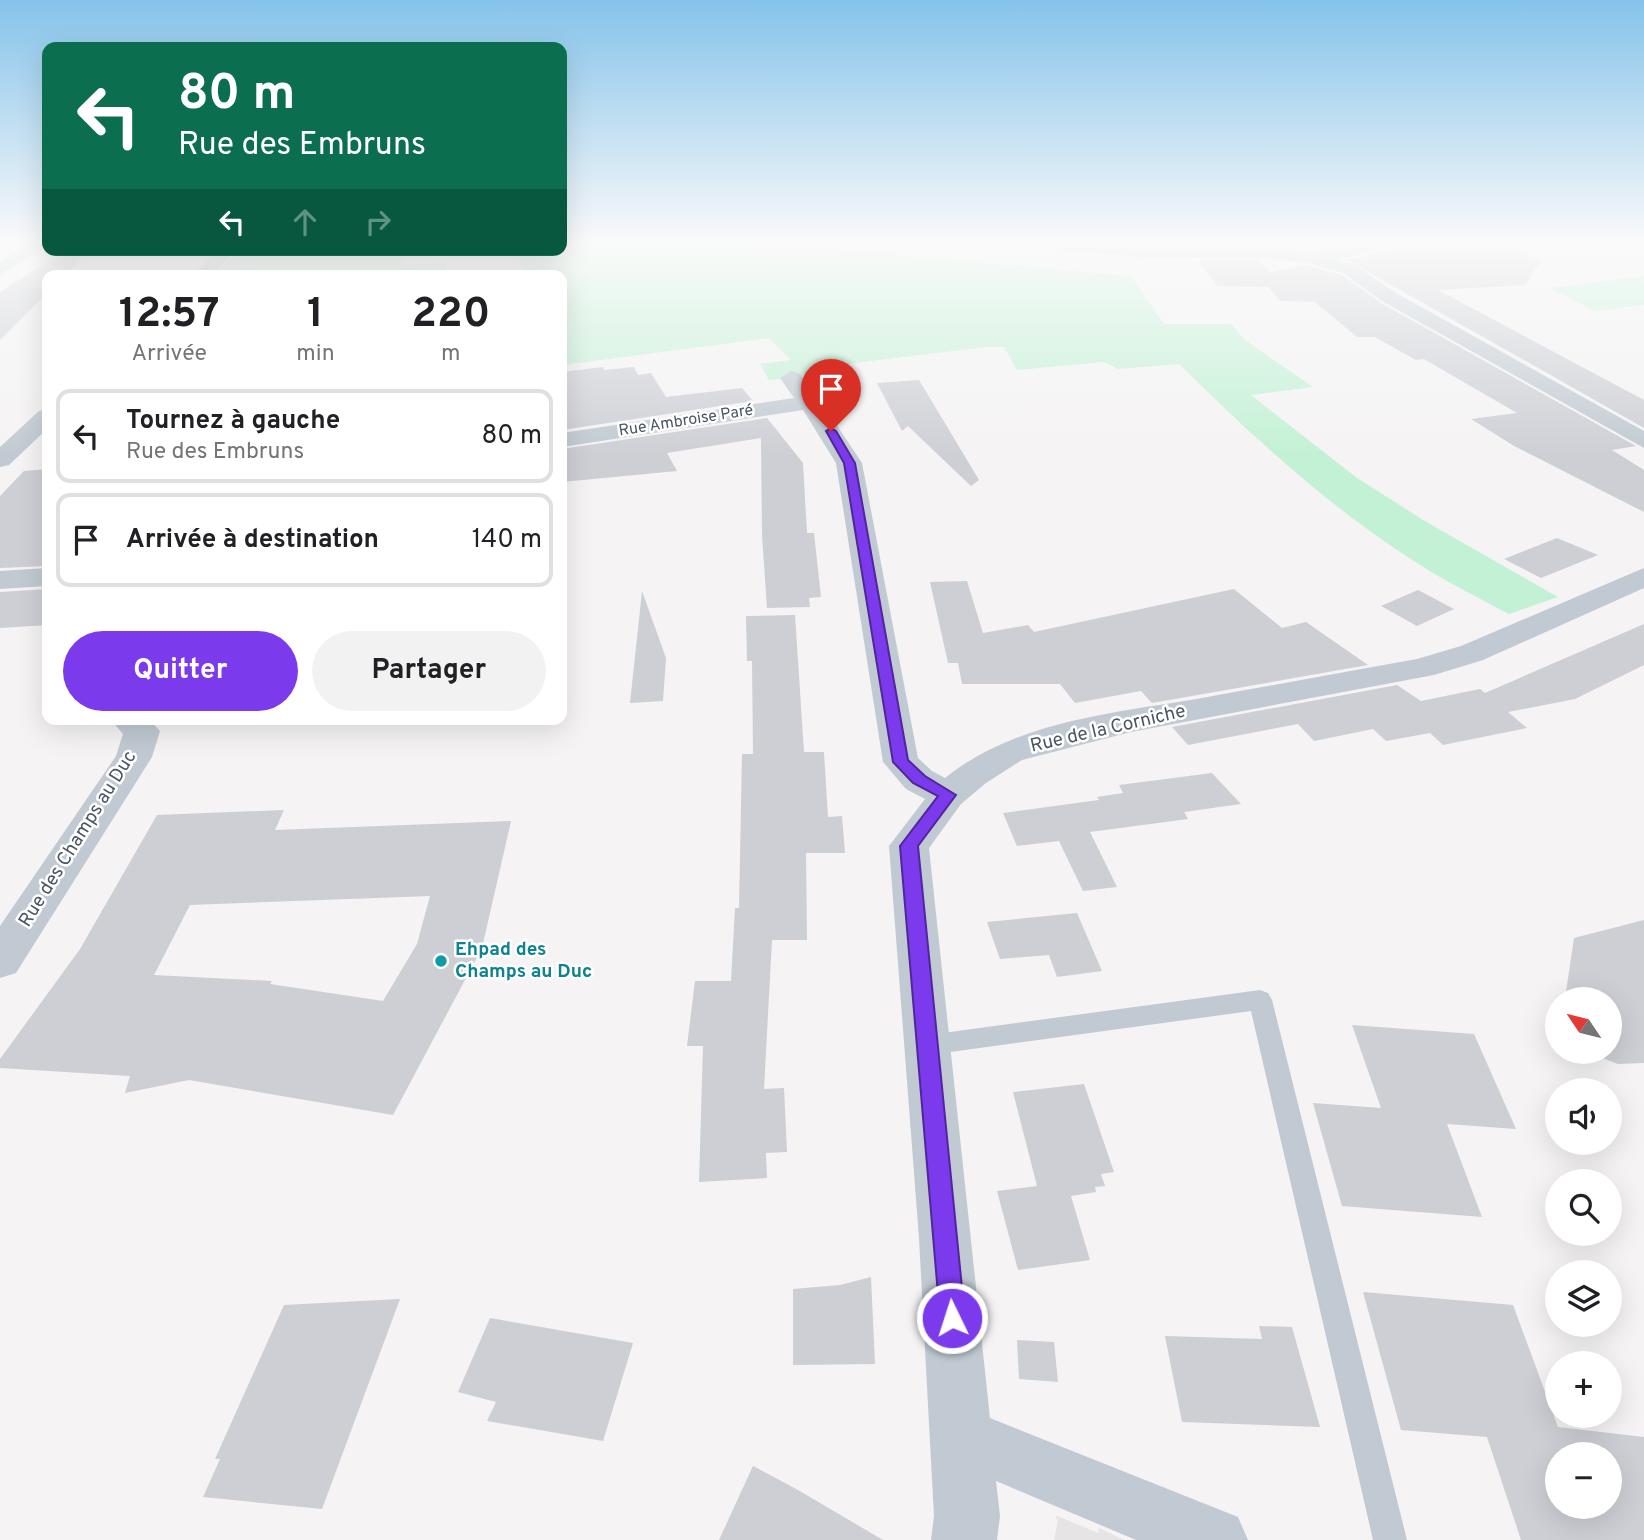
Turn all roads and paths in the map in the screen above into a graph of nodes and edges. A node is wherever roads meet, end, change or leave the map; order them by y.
1 (1419, 314) edge
2 (791, 378) dead end
3 (810, 402) junction
4 (42, 421) edge
5 (567, 439) edge
6 (1644, 441) edge
7 (0, 460) edge
8 (42, 577) edge
9 (1644, 577) edge
10 (0, 580) edge
11 (134, 725) edge
12 (948, 795) junction
13 (0, 961) edge
14 (928, 1045) junction
15 (962, 1450) junction
16 (964, 1540) edge
17 (1215, 1540) edge
18 (1390, 1540) edge

1 - 6 street
2 - 3 street
3 - 5 street, Rue Ambroise Paré
3 - 12 street
4 - 7 street
8 - 10 street
9 - 12 street, Rue de la Corniche
11 - 13 street, Rue des Champs au Duc
12 - 14 street, Rue de la Corniche
14 - 15 street, Rue de la Corniche
14 - 18 lane
15 - 16 street, Rue de la Corniche
15 - 17 street

